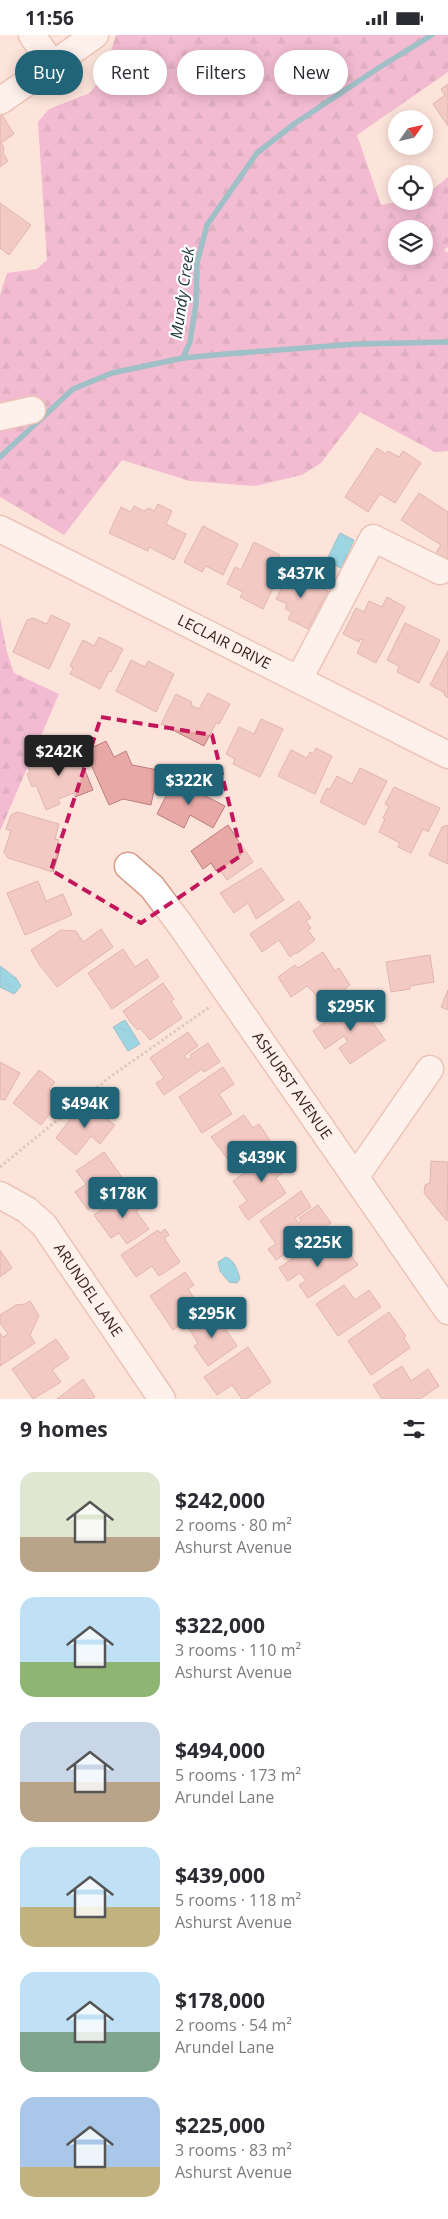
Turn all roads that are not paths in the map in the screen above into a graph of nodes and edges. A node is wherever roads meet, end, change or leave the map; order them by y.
1 (32, 35) edge
2 (95, 35) edge
3 (42, 50) edge
4 (73, 50) edge
5 (15, 90) edge
6 (0, 101) edge
7 (32, 410) dead end
8 (0, 417) edge
9 (0, 529) edge
10 (440, 571) dead end
11 (299, 679) junction
12 (448, 755) edge
13 (128, 867) dead end
14 (430, 1069) dead end
15 (356, 1177) junction
16 (0, 1195) edge
17 (448, 1311) edge
18 (162, 1399) edge

1 - 3 street
2 - 4 street
5 - 6 street
7 - 8 street
9 - 11 street, LECLAIR DRIVE
10 - 11 street
11 - 12 street, LECLAIR DRIVE
13 - 15 street, ASHURST AVENUE
14 - 15 street
15 - 17 street, ASHURST AVENUE
16 - 18 street, ARUNDEL LANE

